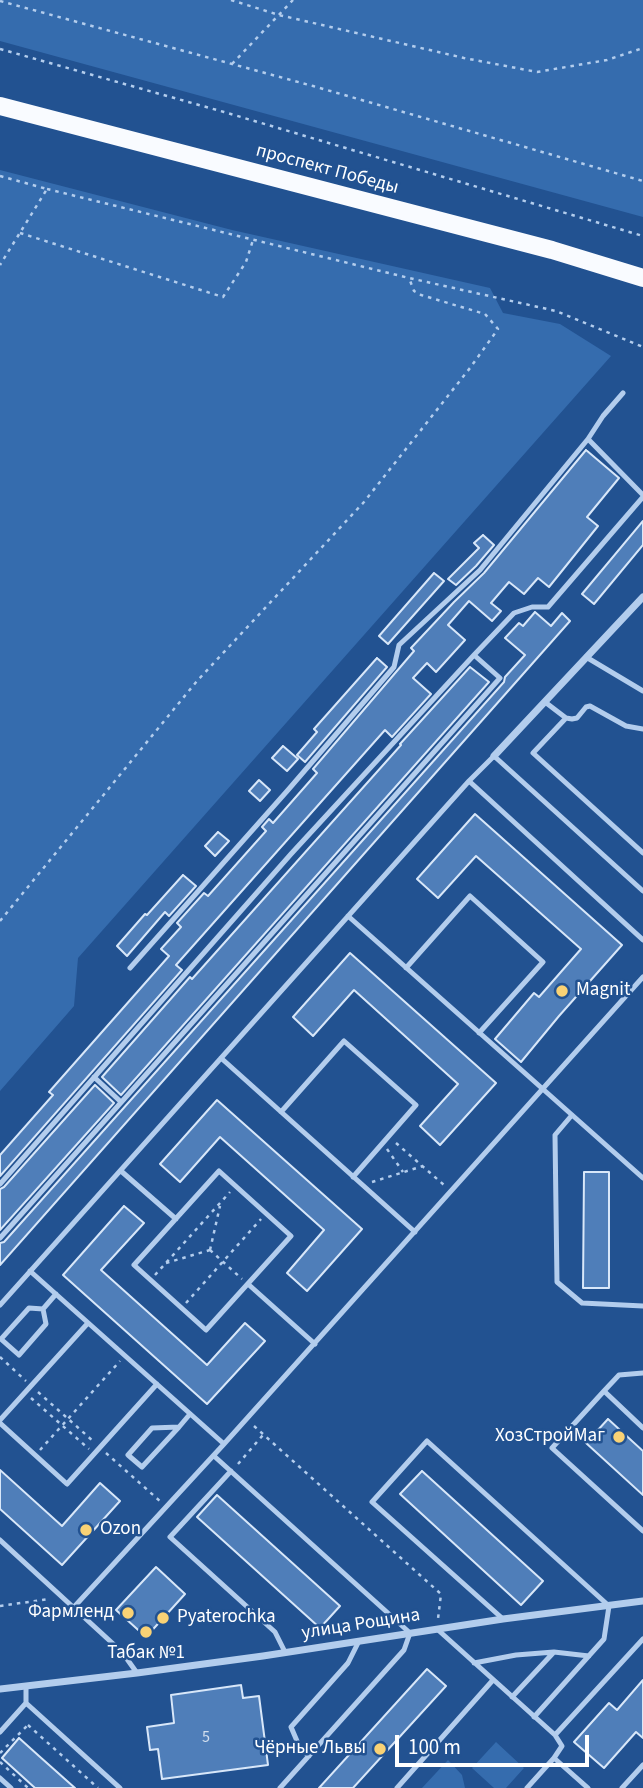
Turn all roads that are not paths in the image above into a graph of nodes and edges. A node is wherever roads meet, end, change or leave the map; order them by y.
1 (0, 106) edge
2 (643, 278) edge
3 (623, 393) dead end
4 (588, 439) junction
5 (643, 496) edge
6 (643, 597) edge
7 (474, 655) junction
8 (586, 657) junction
9 (643, 691) edge
10 (545, 702) junction
11 (566, 718) junction
12 (643, 729) edge
13 (494, 756) junction
14 (469, 781) junction
15 (643, 852) edge
16 (643, 891) edge
17 (348, 916) junction
18 (643, 940) edge
19 (130, 968) dead end
20 (406, 968) junction
21 (643, 977) edge
22 (479, 1033) junction
23 (221, 1059) junction
24 (93, 1077) junction
25 (543, 1089) junction
26 (121, 1102) junction
27 (281, 1112) junction
28 (572, 1115) junction
29 (121, 1171) junction
30 (353, 1177) junction
31 (643, 1178) edge
32 (0, 1184) edge
33 (176, 1219) junction
34 (415, 1232) junction
35 (0, 1238) edge
36 (30, 1271) junction
37 (248, 1284) junction
38 (56, 1294) junction
39 (0, 1305) edge
40 (643, 1306) edge
41 (43, 1309) junction
42 (88, 1323) junction
43 (314, 1344) junction
44 (643, 1373) edge
45 (157, 1384) junction
46 (604, 1391) junction
47 (190, 1415) junction
48 (0, 1422) edge
49 (179, 1427) junction
50 (643, 1428) edge
51 (224, 1444) junction
52 (214, 1455) junction
53 (231, 1471) junction
54 (643, 1531) edge
55 (0, 1540) edge
56 (643, 1601) edge
57 (609, 1606) junction
58 (74, 1607) junction
59 (503, 1619) junction
60 (437, 1629) junction
61 (410, 1633) junction
62 (643, 1639) edge
63 (359, 1641) junction
64 (554, 1651) junction
65 (285, 1652) junction
66 (589, 1656) junction
67 (473, 1663) junction
68 (136, 1673) junction
69 (493, 1680) junction
70 (26, 1686) junction
71 (0, 1689) edge
72 (512, 1696) junction
73 (26, 1703) junction
74 (534, 1717) junction
75 (0, 1732) edge
76 (555, 1735) junction
77 (309, 1756) junction
78 (554, 1758) junction
79 (643, 1765) edge
80 (0, 1778) edge
81 (10, 1788) edge
82 (120, 1788) edge
83 (280, 1788) edge
84 (397, 1788) edge
85 (527, 1788) edge
86 (588, 1788) edge
87 (622, 1788) edge

1 - 2 main road, проспект Победы
3 - 4 lane
4 - 5 lane
4 - 19 lane
5 - 7 lane
6 - 8 street
7 - 24 lane
7 - 26 lane
8 - 9 lane
8 - 10 street
10 - 11 lane
10 - 13 street
11 - 12 lane
11 - 15 lane
13 - 14 lane
13 - 16 lane
14 - 17 lane
14 - 18 lane
17 - 20 lane
17 - 23 lane
20 - 22 lane
20 - 22 lane
21 - 25 lane
22 - 25 lane
23 - 27 lane
23 - 29 lane
24 - 26 lane
24 - 32 lane
25 - 28 lane
25 - 34 lane
26 - 35 lane
27 - 30 lane
27 - 30 lane
28 - 31 lane
28 - 40 lane
29 - 33 lane
29 - 36 lane
30 - 34 lane
33 - 37 lane
33 - 37 lane
34 - 43 lane
36 - 38 lane
36 - 39 lane
37 - 43 lane
38 - 41 lane
38 - 42 lane
41 - 41 lane
42 - 45 lane
42 - 48 lane
43 - 51 lane
44 - 46 lane
45 - 47 lane
45 - 48 lane
46 - 50 lane
46 - 54 lane
47 - 49 lane
47 - 51 lane
49 - 49 lane
51 - 52 lane
52 - 53 lane
52 - 58 lane
53 - 61 lane
53 - 65 lane
55 - 58 lane
56 - 57 street, улица Рощина
57 - 59 street, улица Рощина
57 - 59 lane
57 - 66 lane
58 - 68 lane
59 - 60 street, улица Рощина
60 - 61 street, улица Рощина
60 - 67 lane
61 - 63 street, улица Рощина
61 - 77 lane
62 - 76 lane
63 - 65 street, улица Рощина
63 - 77 lane
64 - 66 lane
64 - 67 lane
64 - 72 lane
65 - 68 street, улица Рощина
66 - 74 lane
67 - 69 lane
68 - 70 street, улица Рощина
69 - 72 lane
69 - 84 lane
70 - 71 street, улица Рощина
70 - 73 lane
72 - 74 lane
73 - 75 lane
73 - 82 lane
74 - 76 lane
76 - 78 lane
77 - 83 lane
78 - 85 lane
78 - 86 lane
79 - 87 lane
80 - 81 lane

